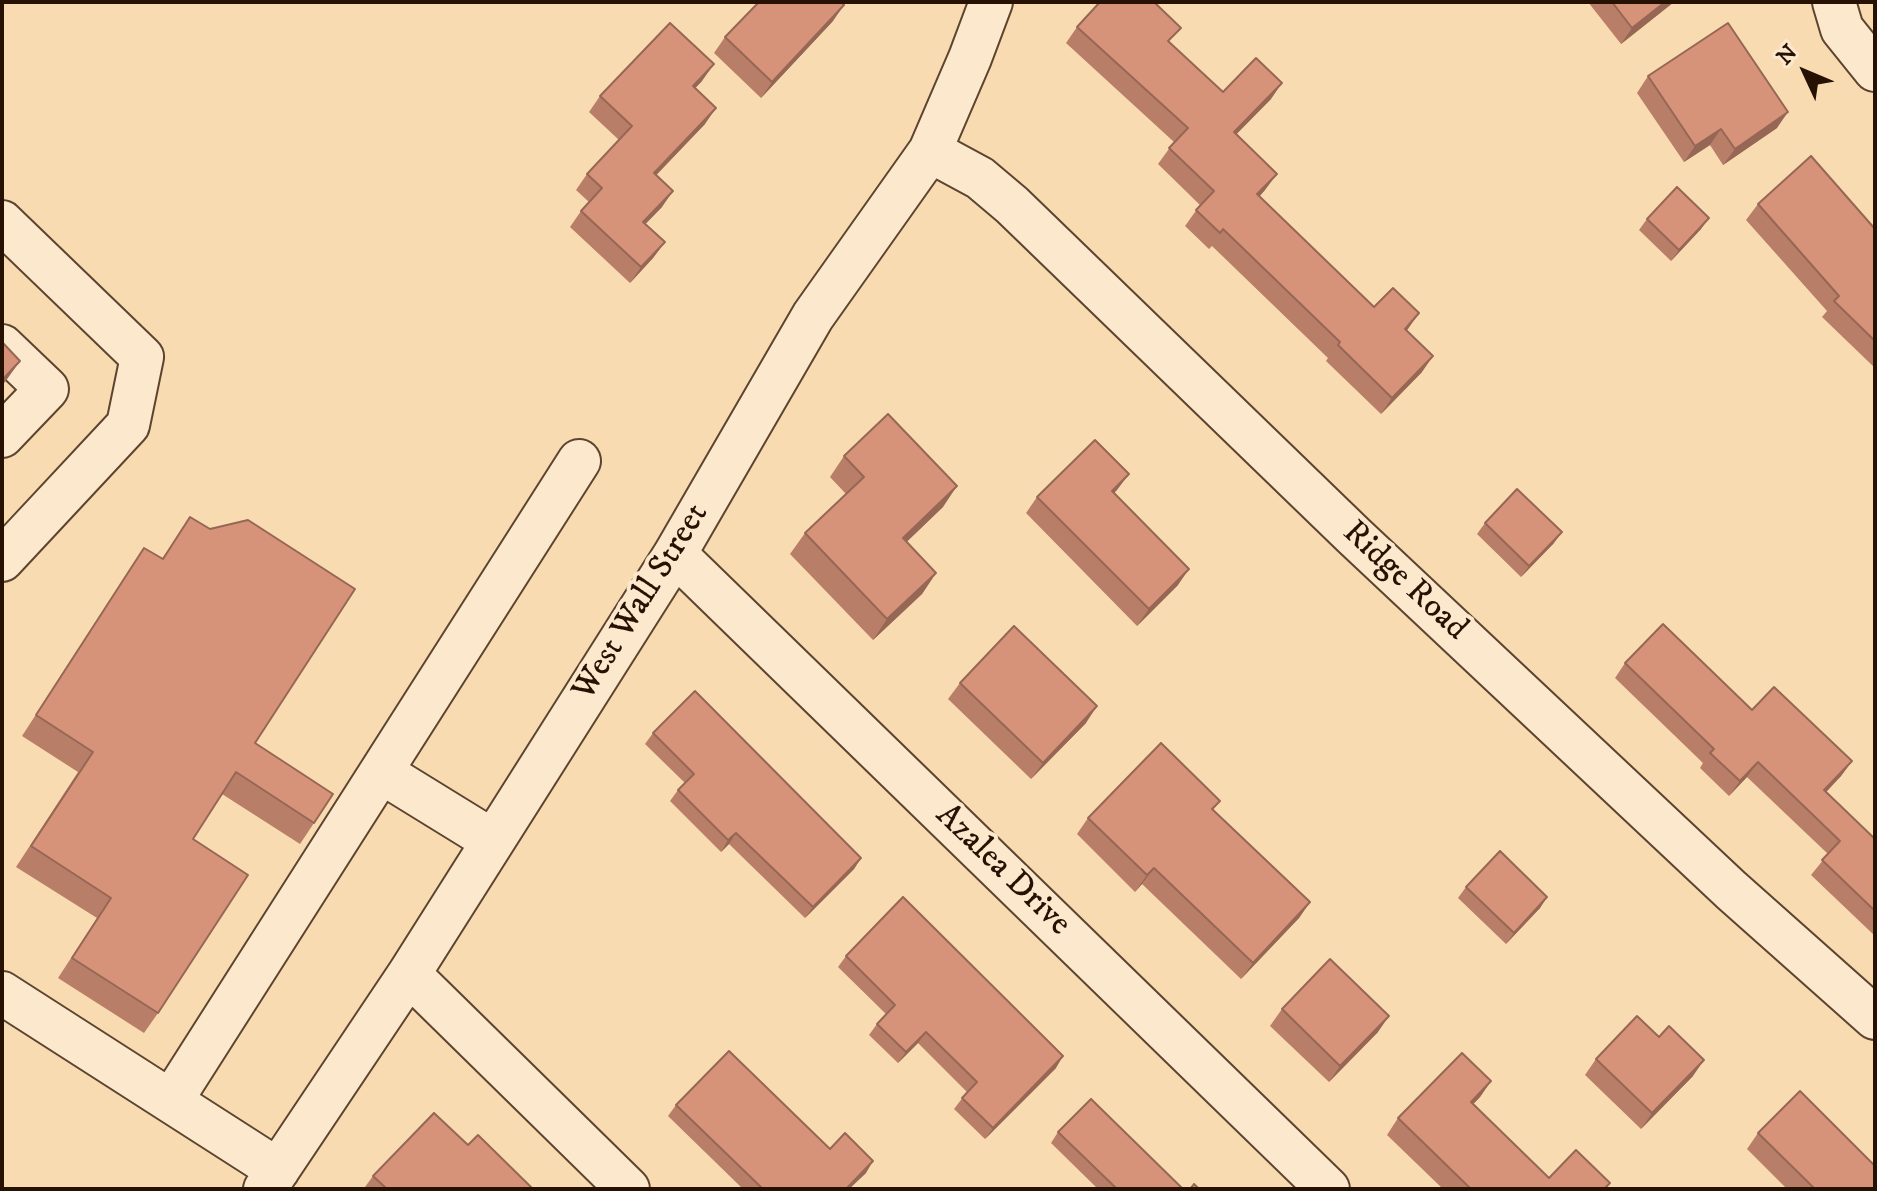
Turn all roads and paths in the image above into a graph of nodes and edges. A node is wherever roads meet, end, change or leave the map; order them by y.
1 (991, 2) edge
2 (1834, 2) edge
3 (1875, 70) edge
4 (930, 151) junction
5 (2, 222) edge
6 (2, 346) edge
7 (2, 436) edge
8 (579, 461) dead end
9 (675, 554) junction
10 (2, 560) edge
11 (381, 772) junction
12 (493, 841) junction
13 (409, 974) junction
14 (2, 993) edge
15 (1875, 1018) edge
16 (171, 1101) junction
17 (271, 1180) edge
18 (628, 1189) edge
19 (1328, 1189) edge

1 - 4 street, West Wall Street
2 - 3 street
4 - 9 street, West Wall Street
4 - 15 street, Ridge Road
5 - 10 street
6 - 7 street
8 - 11 street
9 - 12 street, West Wall Street
9 - 19 street, Azalea Drive
11 - 12 street
11 - 16 street
12 - 13 street, West Wall Street
13 - 17 street, West Wall Street
13 - 18 street
14 - 16 street
16 - 17 street

